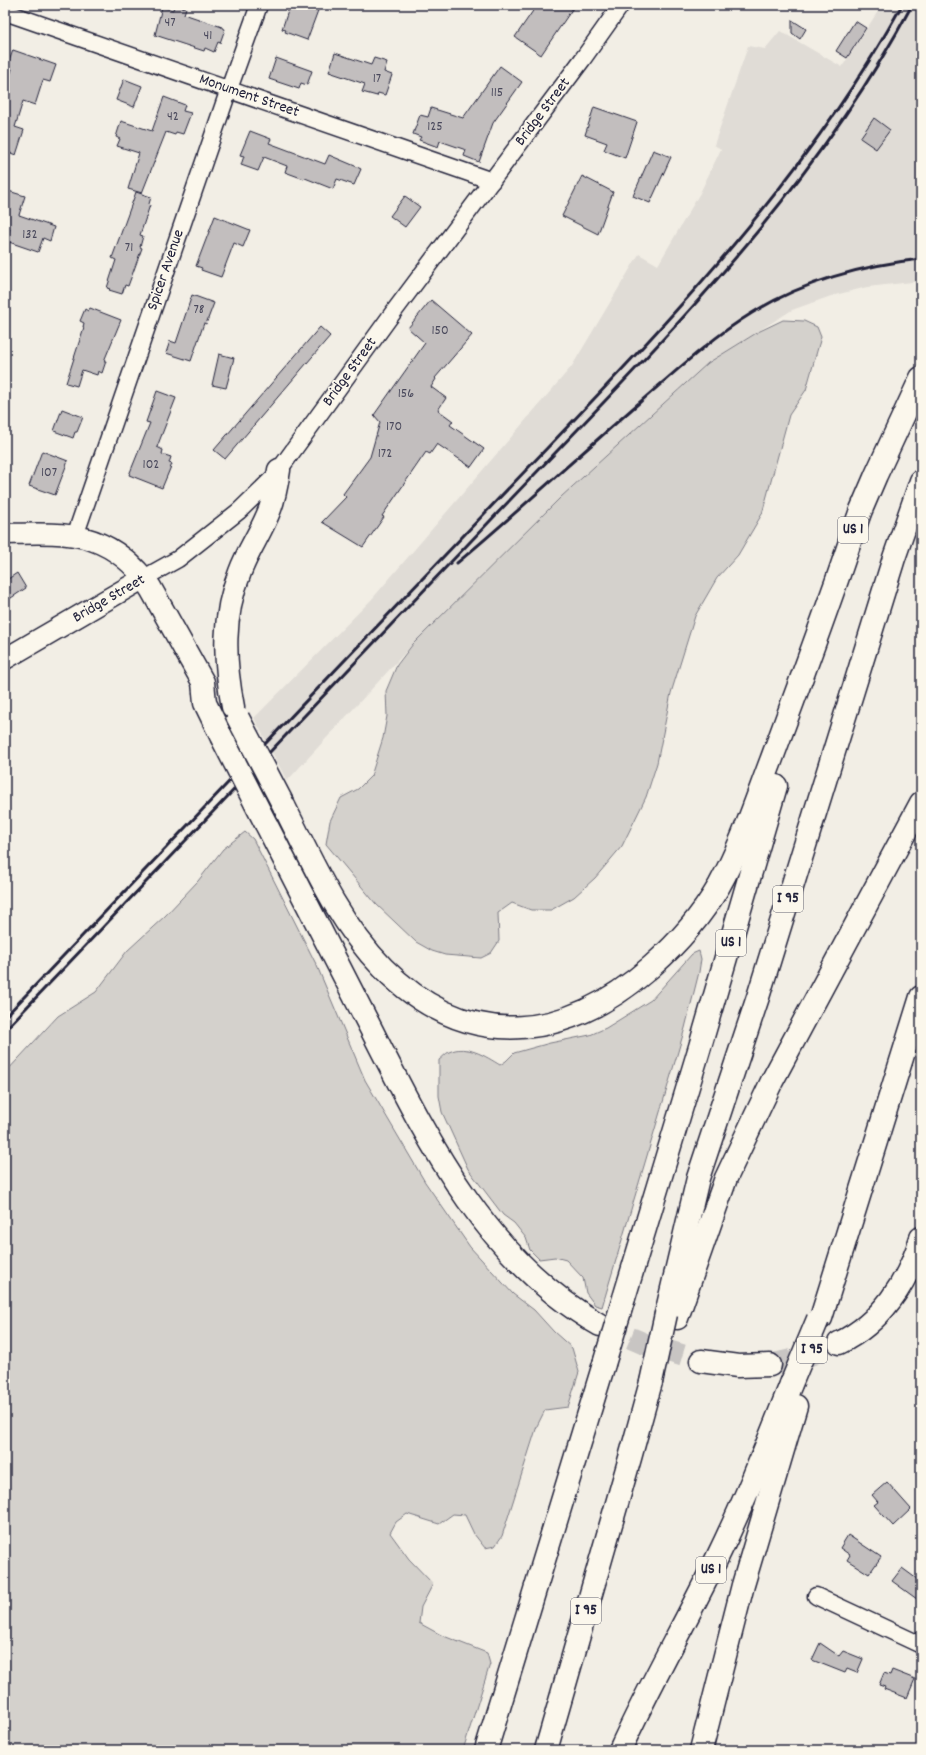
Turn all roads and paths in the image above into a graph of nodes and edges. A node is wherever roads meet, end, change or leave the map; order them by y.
1 (259, 5) edge
2 (621, 5) edge
3 (5, 12) edge
4 (229, 89) junction
5 (492, 181) junction
6 (921, 378) edge
7 (279, 470) junction
8 (920, 484) edge
9 (5, 534) edge
10 (75, 536) junction
11 (144, 578) junction
12 (834, 588) junction
13 (5, 659) edge
14 (203, 682) junction
15 (235, 712) junction
16 (921, 803) edge
17 (921, 997) edge
18 (921, 1238) edge
19 (671, 1316) junction
20 (600, 1325) tunnel mouth
21 (839, 1343) tunnel mouth
22 (701, 1361) tunnel mouth
23 (770, 1364) tunnel mouth
24 (797, 1382) junction
25 (626, 1472) junction
26 (816, 1596) dead end
27 (921, 1645) edge
28 (486, 1750) edge
29 (546, 1750) edge
30 (561, 1750) edge
31 (620, 1750) edge
32 (701, 1750) edge

1 - 4 street, Spicer Avenue
2 - 5 street, Bridge Street
3 - 4 street, Monument Street
4 - 5 street, Monument Street
4 - 10 street, Spicer Avenue
5 - 7 street, Bridge Street
6 - 12 highway, US 1
7 - 11 street, Bridge Street
7 - 15 highway
8 - 19 highway, I 95
9 - 10 main road
10 - 11 main road
11 - 13 main road, Bridge Street
11 - 14 highway
12 - 15 highway, bridge
12 - 28 highway, US 1, bridge
14 - 15 highway
14 - 20 highway, bridge
16 - 19 highway
17 - 24 highway, US 1, bridge
18 - 21 highway
19 - 25 highway, I 95, bridge
22 - 23 highway
24 - 31 highway, US 1
24 - 32 highway, I 95
25 - 29 highway, I 95
25 - 30 highway
26 - 27 street

